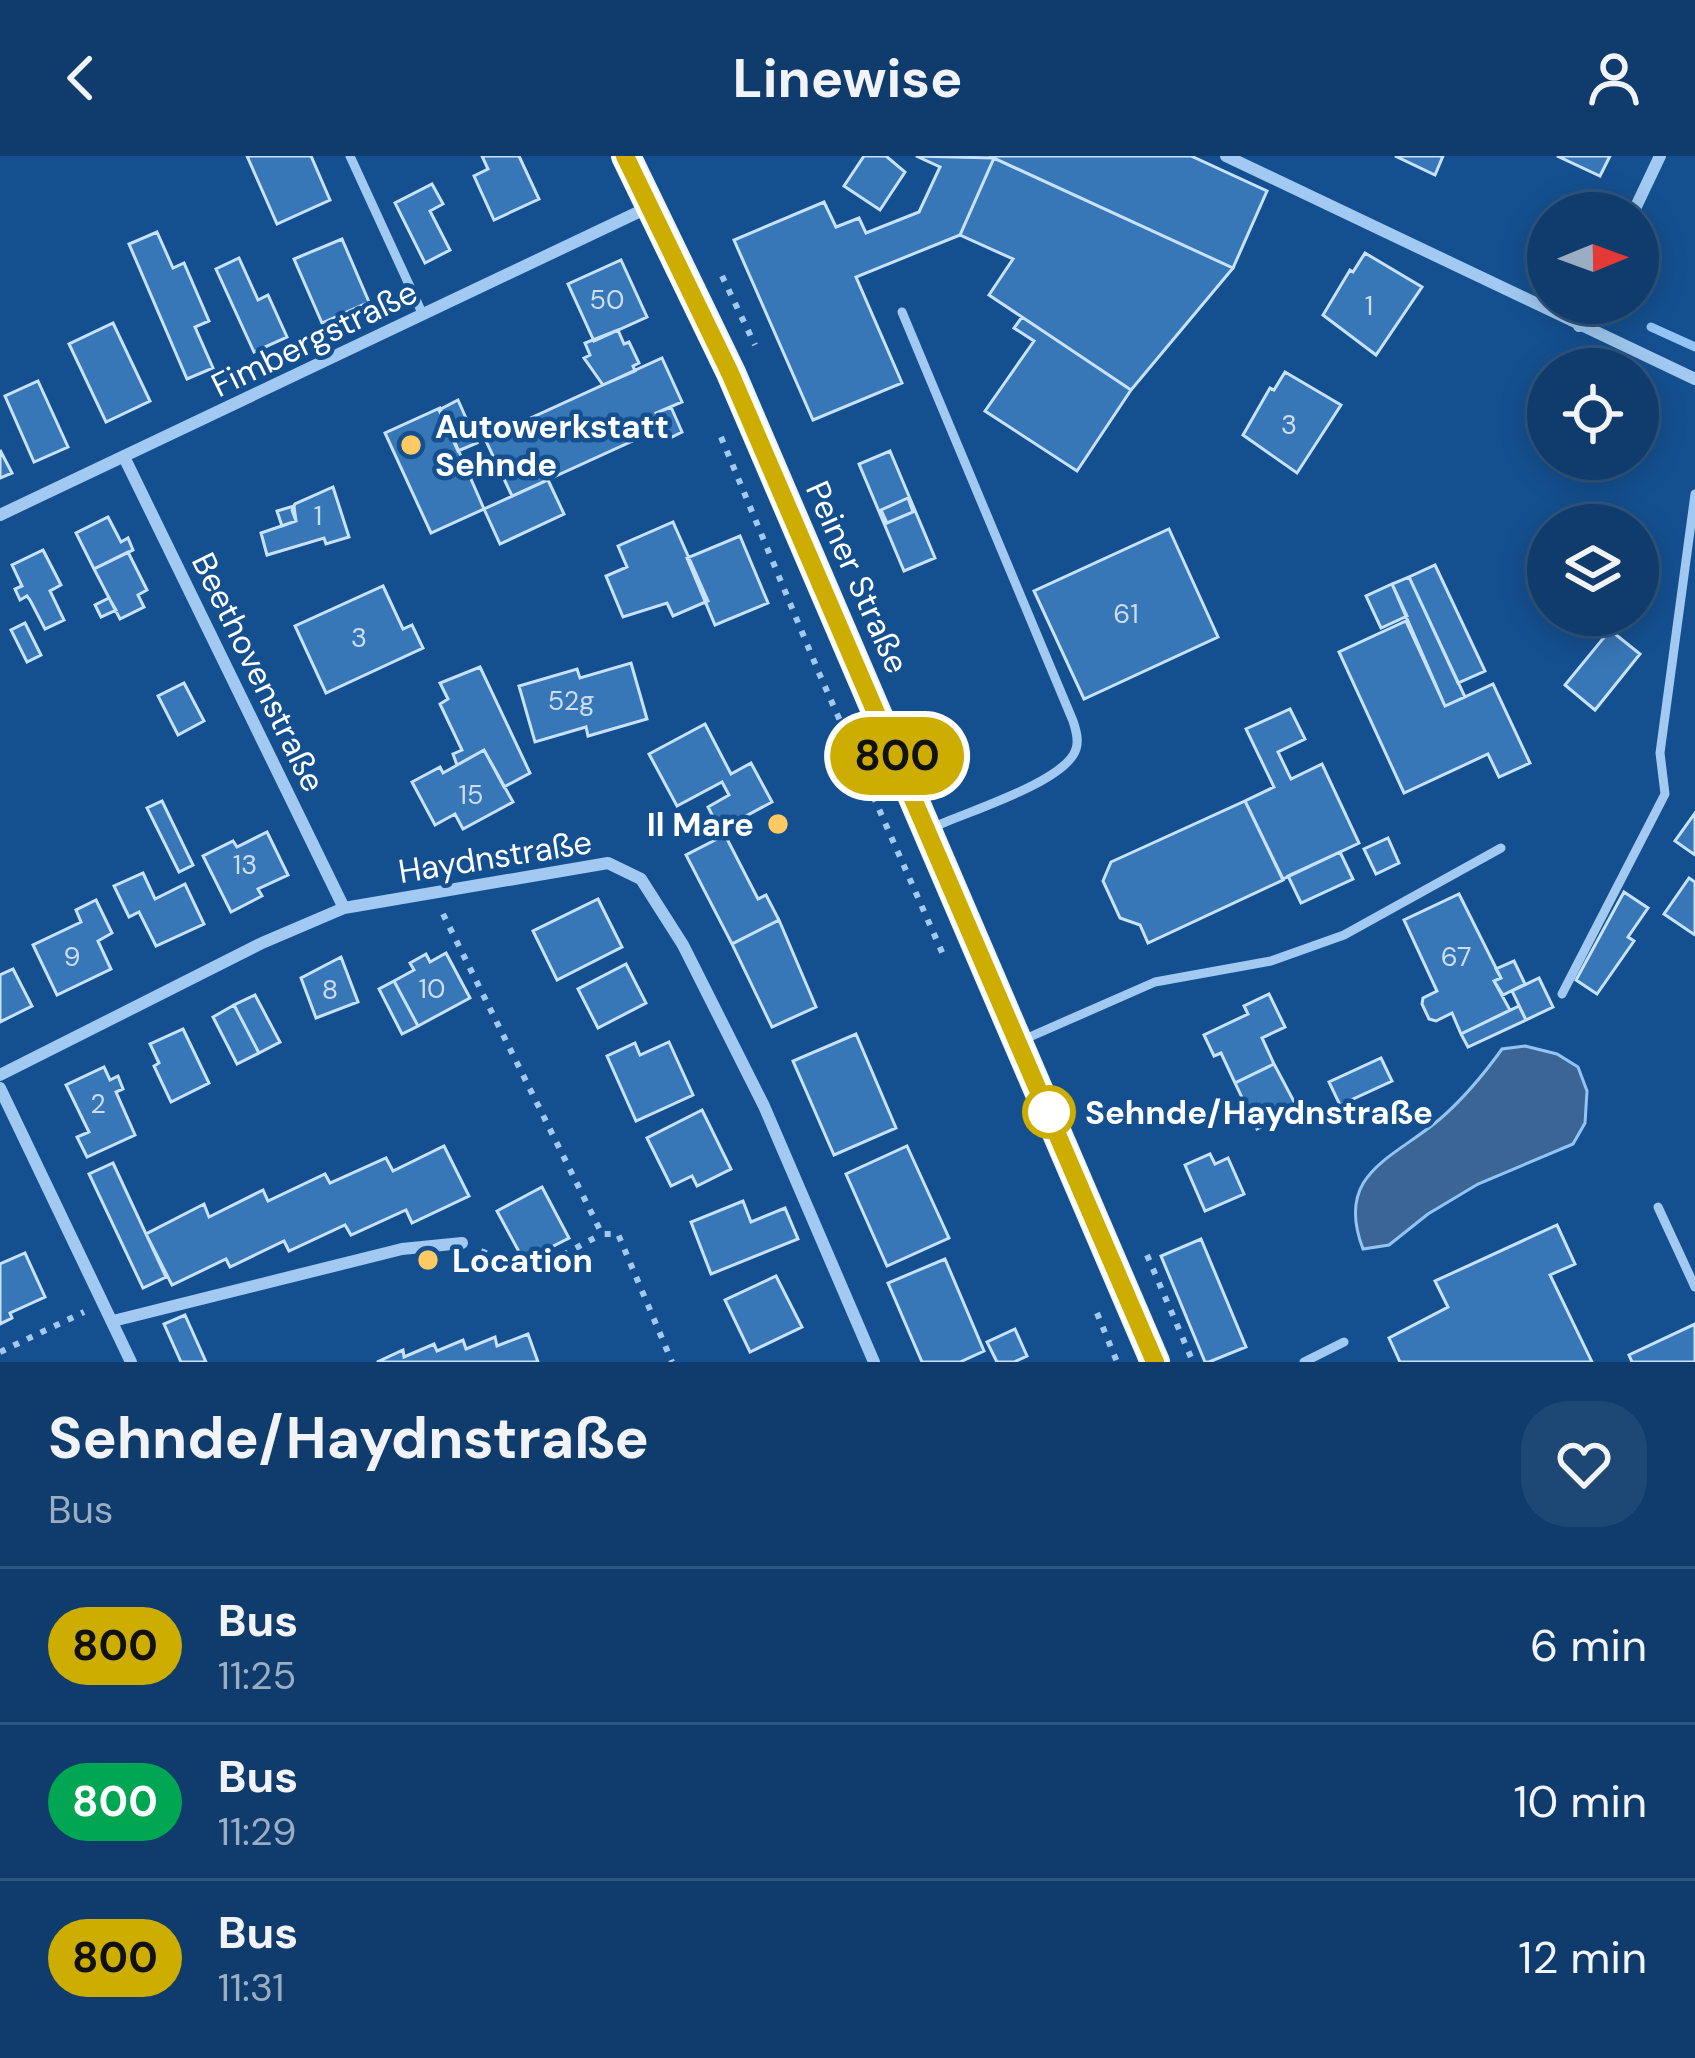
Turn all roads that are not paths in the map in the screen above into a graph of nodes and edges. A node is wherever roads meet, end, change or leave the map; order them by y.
1 (350, 156) edge
2 (626, 156) edge
3 (1226, 156) edge
4 (1660, 156) edge
5 (1643, 192) edge
6 (650, 207) junction
7 (902, 312) dead end
8 (423, 315) junction
9 (1579, 326) joint
10 (1695, 379) edge
11 (124, 459) junction
12 (1695, 494) edge
13 (0, 515) edge
14 (930, 830) junction
15 (1501, 848) dead end
16 (344, 908) junction
17 (1562, 994) dead end
18 (1019, 1042) junction
19 (0, 1075) edge
20 (0, 1088) edge
21 (1658, 1207) dead end
22 (462, 1244) road end
23 (1695, 1288) edge
24 (113, 1321) junction
25 (1344, 1342) dead end
26 (131, 1362) edge
27 (874, 1362) edge
28 (1155, 1362) edge
29 (1304, 1362) edge

1 - 8 lane
2 - 6 main road, Peiner Straße
3 - 9 street
4 - 5 street
6 - 8 street, Fimbergstraße
6 - 14 main road, Peiner Straße
7 - 14 lane
8 - 11 street, Fimbergstraße
9 - 10 street
11 - 13 street, Fimbergstraße
11 - 16 street, Beethovenstraße
12 - 17 lane
14 - 18 main road, Peiner Straße
15 - 18 lane
16 - 19 street, Haydnstraße
16 - 27 street, Haydnstraße
18 - 28 main road, Peiner Straße
20 - 24 street
21 - 23 lane
22 - 24 street
24 - 26 street
25 - 29 lane

